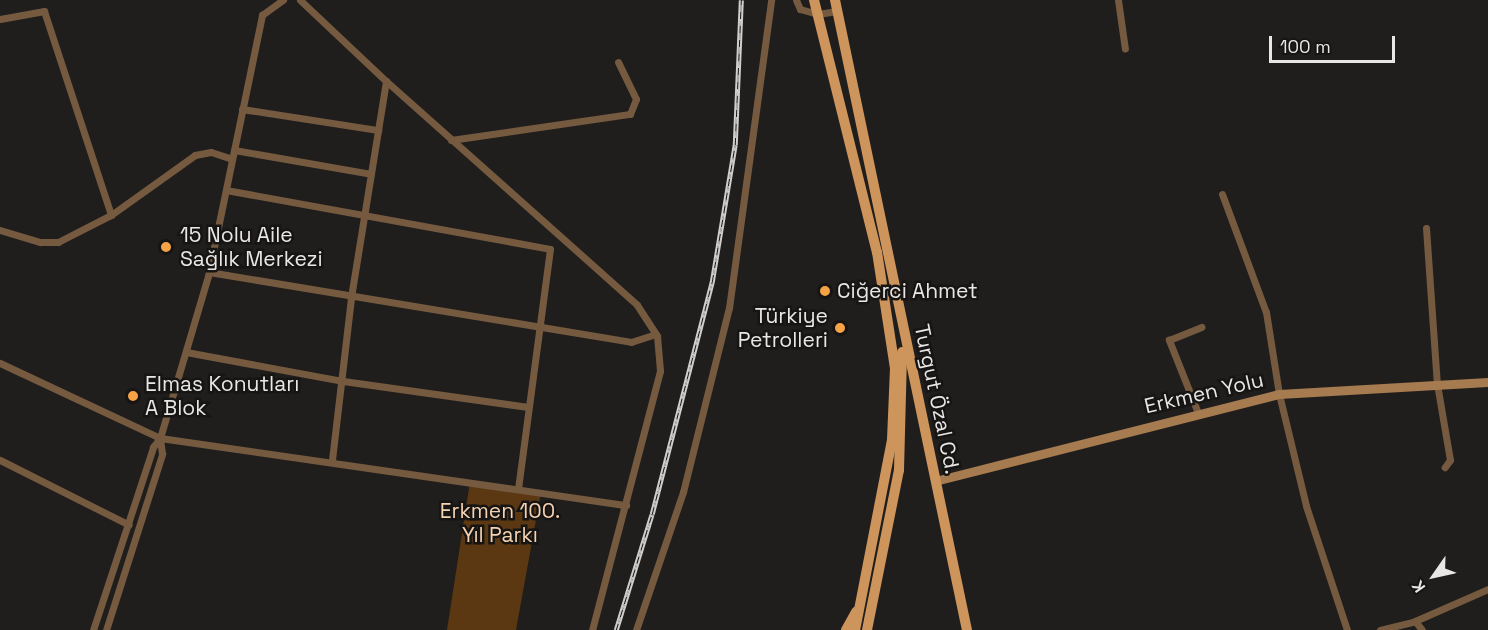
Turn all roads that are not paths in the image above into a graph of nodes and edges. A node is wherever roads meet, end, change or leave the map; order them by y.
1 (283, 0) edge
2 (300, 0) edge
3 (771, 0) edge
4 (796, 0) edge
5 (814, 0) edge
6 (1118, 0) edge
7 (836, 6) edge
8 (818, 14) junction
9 (0, 19) edge
10 (1125, 49) dead end
11 (618, 62) dead end
12 (386, 81) junction
13 (242, 109) junction
14 (378, 130) junction
15 (451, 140) junction
16 (233, 154) junction
17 (371, 174) junction
18 (226, 190) junction
19 (1222, 194) dead end
20 (111, 215) junction
21 (364, 215) junction
22 (1426, 228) dead end
23 (0, 230) edge
24 (209, 272) junction
25 (351, 298) junction
26 (902, 326) junction
27 (539, 327) junction
28 (1201, 327) dead end
29 (656, 334) junction
30 (186, 352) junction
31 (0, 363) edge
32 (343, 381) junction
33 (1488, 382) edge
34 (1437, 384) junction
35 (1279, 393) junction
36 (528, 407) junction
37 (1198, 413) junction
38 (160, 438) junction
39 (0, 460) edge
40 (332, 460) junction
41 (1445, 467) dead end
42 (935, 481) junction
43 (518, 488) junction
44 (626, 505) junction
45 (127, 524) junction
46 (138, 530) junction
47 (1488, 589) edge
48 (861, 604) junction
49 (1415, 621) junction
50 (93, 630) edge
51 (106, 630) edge
52 (592, 630) edge
53 (636, 630) edge
54 (846, 630) edge
55 (855, 630) edge
56 (867, 630) edge
57 (967, 630) edge
58 (1347, 630) edge
59 (1380, 630) edge
60 (1422, 630) edge

1 - 13 street
2 - 12 street
3 - 53 street
4 - 8 street
5 - 8 main road, Turgut Özal Cd.
6 - 10 street
7 - 8 street
7 - 26 main road, Turgut Özal Cd.
8 - 48 main road, Turgut Özal Cd.
9 - 20 street
11 - 15 street
12 - 14 street
12 - 15 street
13 - 14 street
13 - 16 street
14 - 17 street
15 - 29 street
16 - 17 street
16 - 18 street
16 - 20 street
17 - 21 street
18 - 21 street
18 - 24 street
19 - 35 street
20 - 23 street
21 - 25 street
21 - 27 street
22 - 34 street
24 - 25 street
24 - 30 street
25 - 27 street
25 - 32 street
26 - 42 main road, Turgut Özal Cd.
26 - 56 main road
27 - 29 street
27 - 36 street
28 - 37 street
29 - 44 street
30 - 32 street
30 - 38 street
31 - 38 street
32 - 36 street
32 - 40 street
33 - 34 street, Erkmen Yolu
34 - 35 street, Erkmen Yolu
34 - 41 street
35 - 37 street, Erkmen Yolu
35 - 58 street
36 - 43 street
37 - 42 street, Erkmen Yolu
38 - 40 street
38 - 45 street
38 - 46 street
39 - 45 street
40 - 43 street
42 - 57 main road, Turgut Özal Cd.
43 - 44 street
44 - 52 street
45 - 46 street
45 - 50 street
46 - 51 street
47 - 49 street
48 - 54 main road
48 - 55 main road, Turgut Özal Cd.
49 - 59 street
49 - 60 street

